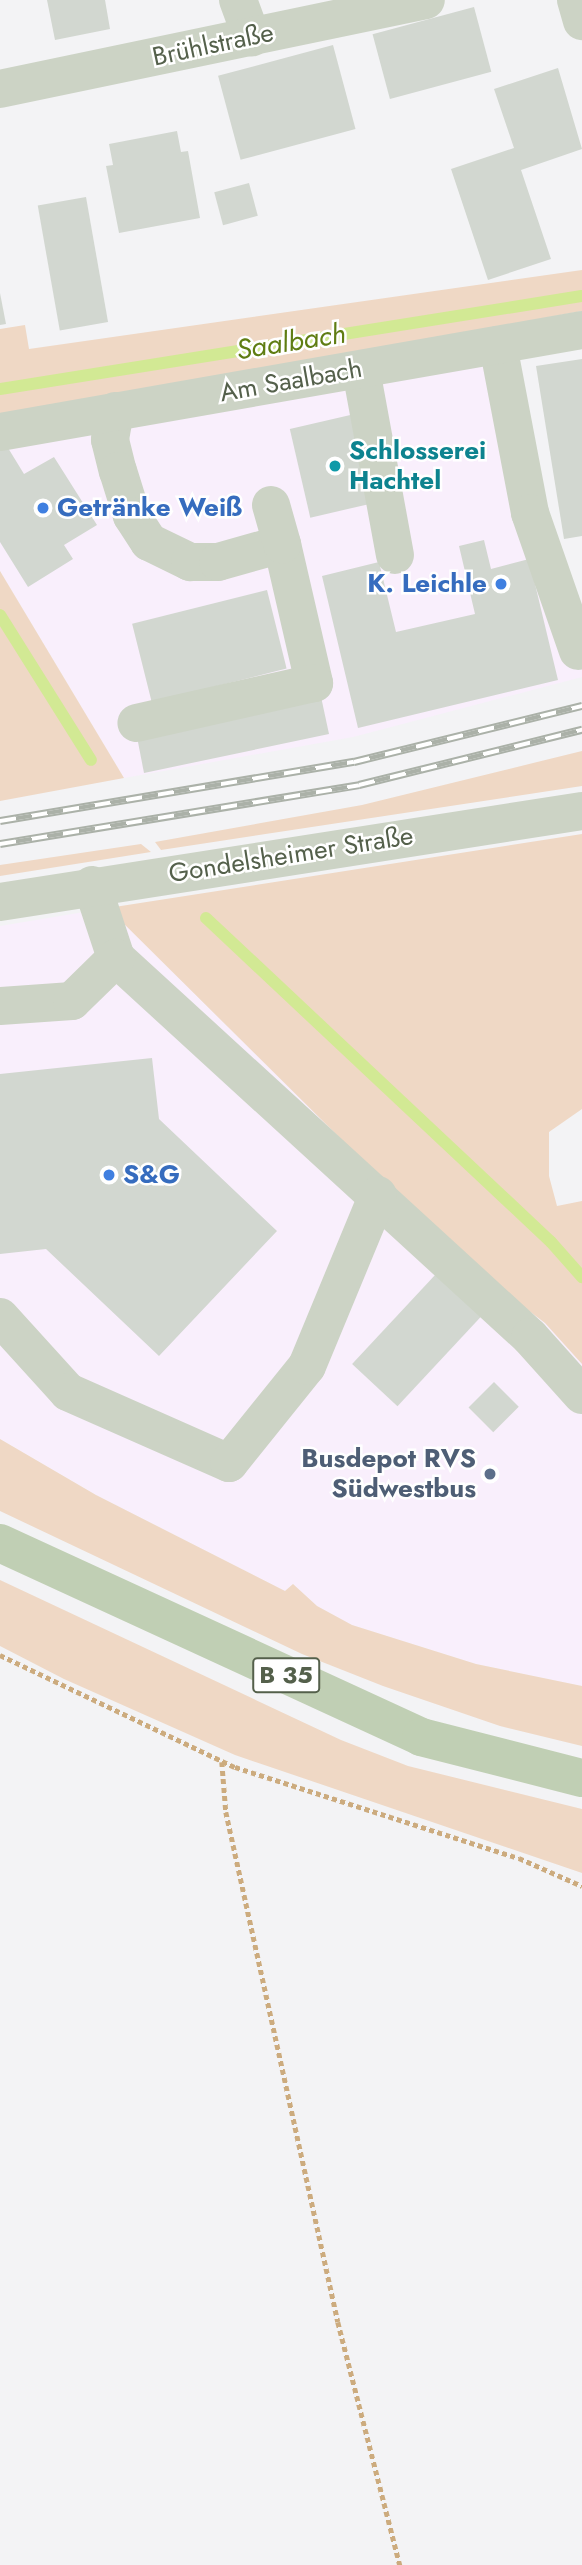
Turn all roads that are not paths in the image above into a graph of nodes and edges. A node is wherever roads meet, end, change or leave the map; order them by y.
1 (239, 0) edge
2 (426, 0) edge
3 (576, 0) edge
4 (582, 21) edge
5 (252, 38) junction
6 (0, 89) edge
7 (582, 330) edge
8 (498, 345) junction
9 (361, 370) junction
10 (115, 411) junction
11 (0, 432) edge
12 (271, 505) dead end
13 (282, 544) junction
14 (395, 555) dead end
15 (578, 651) dead end
16 (136, 723) dead end
17 (582, 811) edge
18 (92, 885) junction
19 (0, 902) edge
20 (116, 958) junction
21 (0, 1006) edge
22 (378, 1195) junction
23 (0, 1317) edge
24 (582, 1395) edge
25 (0, 1543) edge
26 (582, 1778) edge

1 - 5 street
2 - 5 street, Brühlstraße
3 - 4 street
5 - 6 street, Brühlstraße
7 - 8 street, Am Saalbach
8 - 9 street, Am Saalbach
8 - 15 street
9 - 10 street, Am Saalbach
9 - 14 street
10 - 11 street, Am Saalbach
10 - 13 street
12 - 13 street
13 - 16 street
17 - 18 street, Gondelsheimer Straße
18 - 19 street, Gondelsheimer Straße
18 - 20 street
20 - 21 street
20 - 22 street
22 - 23 street
22 - 24 street
25 - 26 main road, B 35

